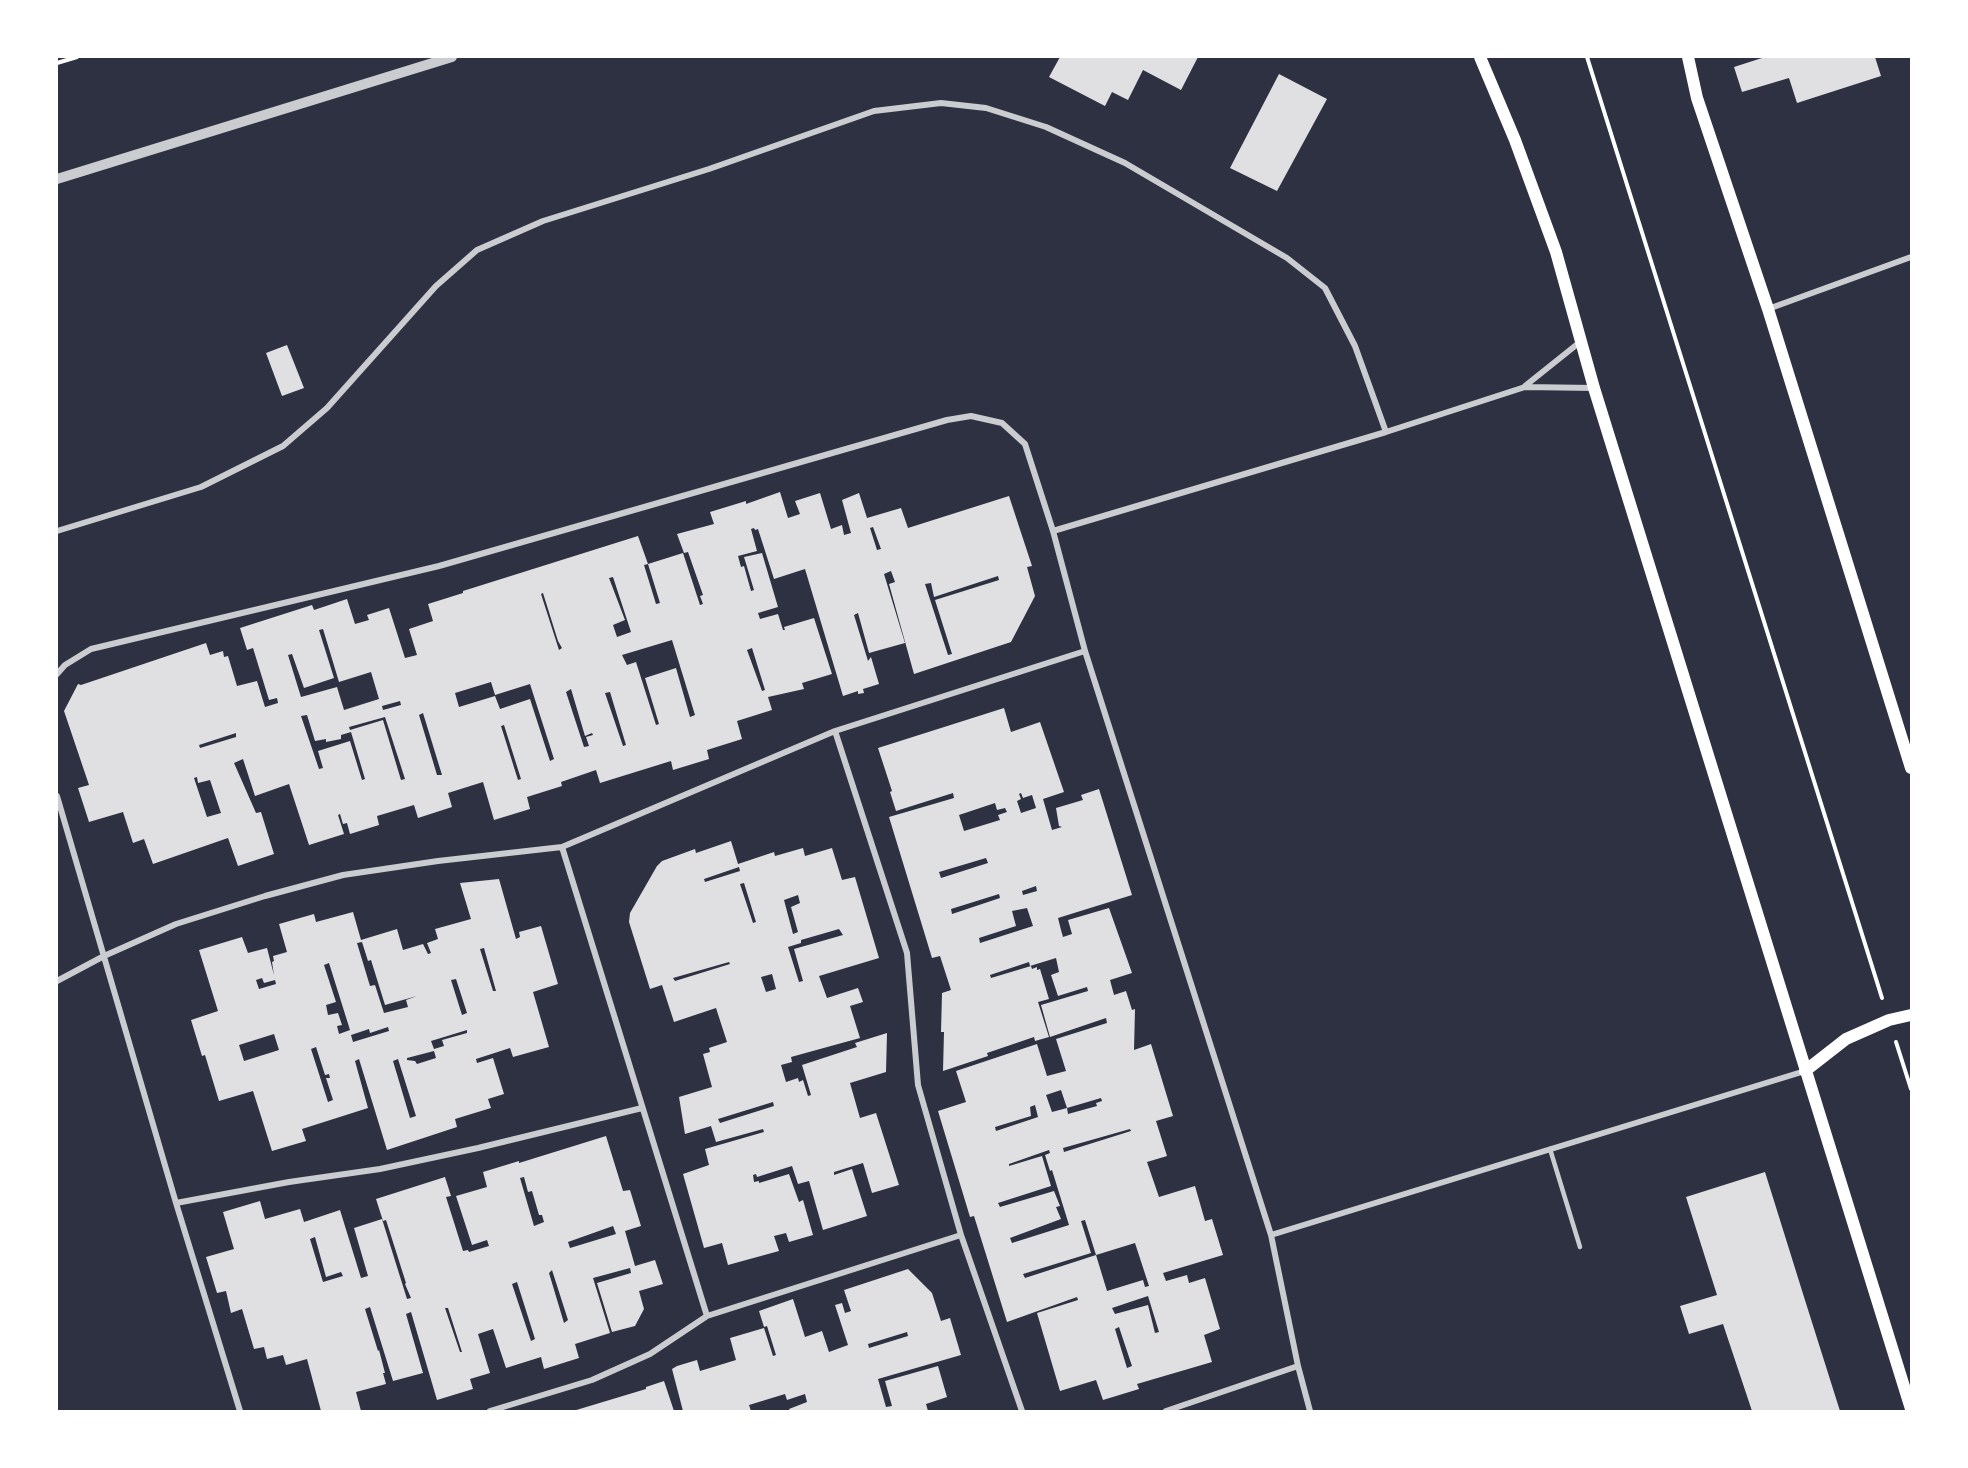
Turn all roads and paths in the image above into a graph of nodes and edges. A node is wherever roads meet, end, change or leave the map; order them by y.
1 (77, 57) edge
2 (452, 57) edge
3 (1480, 57) edge
4 (1587, 57) edge
5 (1688, 57) edge
6 (57, 63) edge
7 (57, 179) edge
8 (1911, 257) edge
9 (1768, 309) junction
10 (1580, 342) junction
11 (1525, 387) junction
12 (1594, 388) junction
13 (1386, 432) junction
14 (57, 531) edge
15 (1053, 531) junction
16 (1085, 651) junction
17 (57, 674) edge
18 (835, 731) junction
19 (1911, 768) edge
20 (57, 796) edge
21 (562, 847) junction
22 (104, 956) junction
23 (57, 981) edge
24 (1911, 1015) edge
25 (1889, 1020) junction
26 (1805, 1071) junction
27 (1911, 1089) edge
28 (642, 1108) junction
29 (1550, 1149) junction
30 (176, 1203) junction
31 (961, 1235) junction
32 (1271, 1235) junction
33 (1581, 1247) dead end
34 (707, 1316) junction
35 (1298, 1366) junction
36 (1911, 1409) edge
37 (240, 1411) edge
38 (490, 1411) edge
39 (1022, 1411) edge
40 (1166, 1411) edge
41 (1311, 1411) edge

1 - 6 path
2 - 7 street
3 - 10 main road
4 - 25 path
5 - 9 main road
8 - 9 street
9 - 19 main road
10 - 11 street
10 - 12 main road
11 - 12 street
11 - 13 street
12 - 26 main road
13 - 14 street
13 - 15 street
15 - 16 street
15 - 17 street
16 - 18 street
16 - 32 street
18 - 21 street
18 - 31 street
20 - 22 street
21 - 22 street
21 - 28 street
22 - 23 street
22 - 30 street
24 - 25 main road
25 - 26 main road
25 - 27 path
26 - 29 street
26 - 36 main road
28 - 30 street
28 - 34 street
29 - 32 street
29 - 33 lane
30 - 37 street
31 - 34 street
31 - 39 street
32 - 35 street
34 - 38 street
35 - 40 street
35 - 41 street

